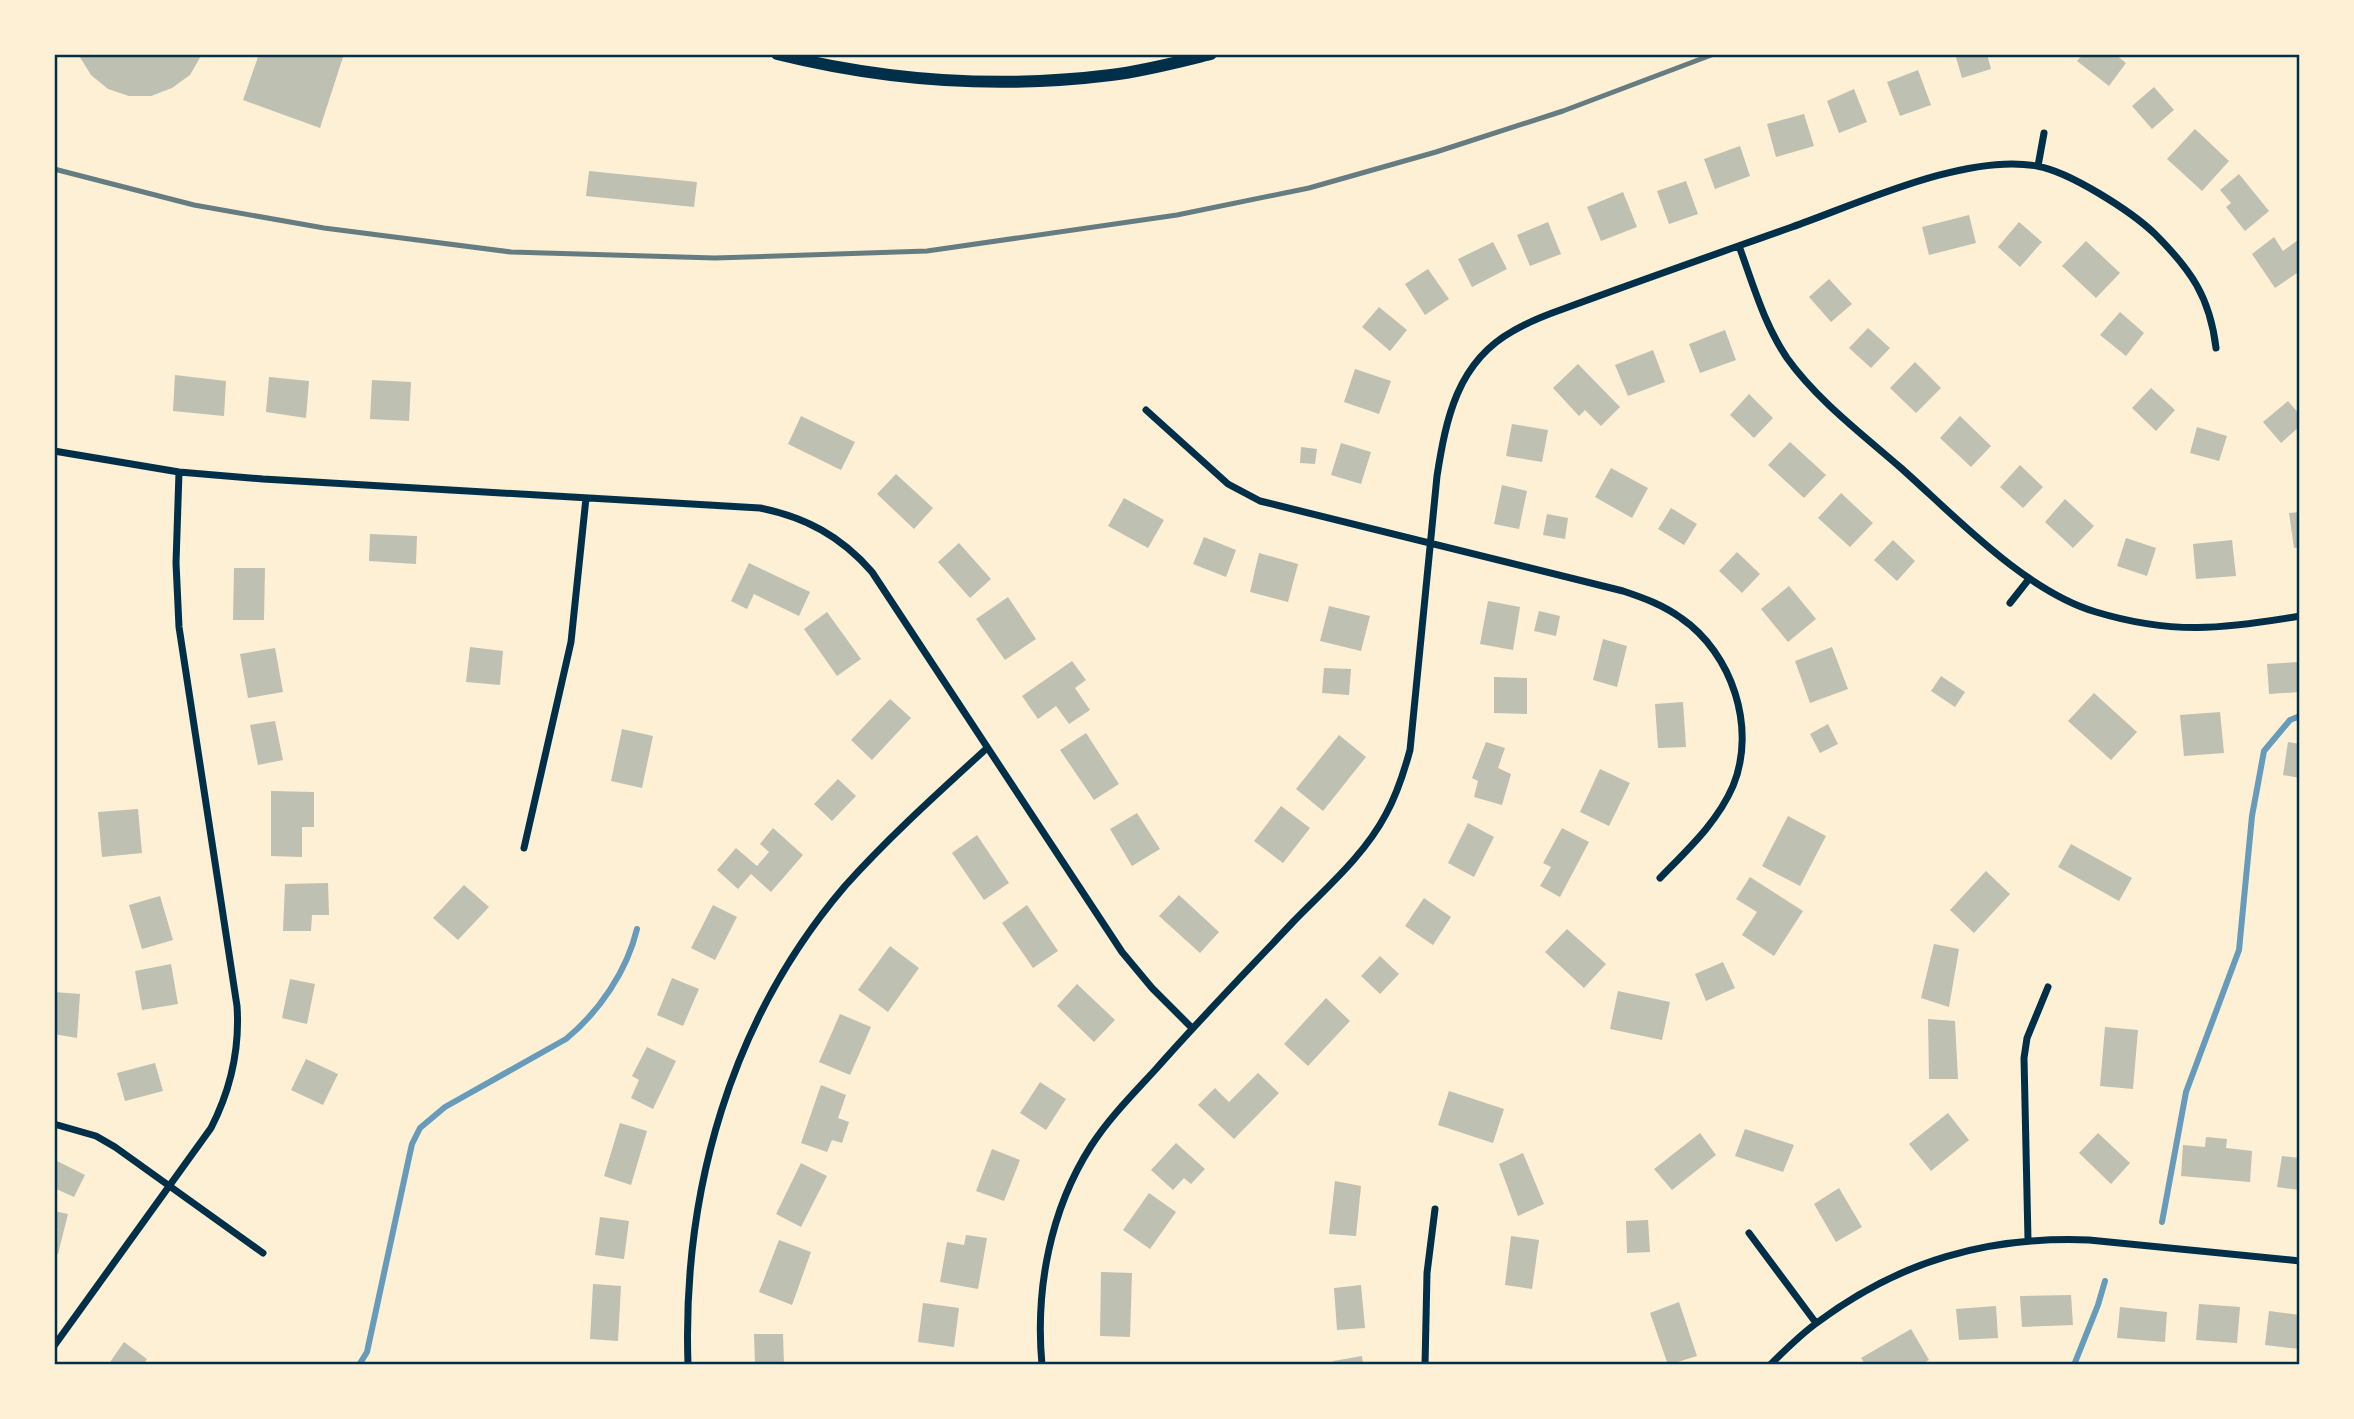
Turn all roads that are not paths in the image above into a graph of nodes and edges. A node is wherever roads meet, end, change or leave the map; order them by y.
1 (777, 54) edge
2 (1211, 54) edge
3 (2044, 133) dead end
4 (2038, 166) junction
5 (1740, 246) junction
6 (2216, 348) dead end
7 (1146, 410) dead end
8 (54, 451) edge
9 (179, 471) junction
10 (586, 498) junction
11 (1431, 542) junction
12 (2029, 579) junction
13 (2010, 603) dead end
14 (2300, 616) edge
15 (986, 749) junction
16 (524, 848) dead end
17 (1660, 878) dead end
18 (2048, 987) dead end
19 (1192, 1028) junction
20 (54, 1124) edge
21 (172, 1185) junction
22 (1435, 1209) dead end
23 (1749, 1233) dead end
24 (2028, 1240) junction
25 (263, 1253) dead end
26 (2300, 1261) edge
27 (1816, 1323) junction
28 (54, 1346) edge
29 (688, 1365) edge
30 (1042, 1365) edge
31 (1425, 1365) edge
32 (1770, 1365) edge

1 - 2 main road
3 - 4 street
4 - 5 street
4 - 6 street
5 - 11 street
5 - 12 street
7 - 11 street
8 - 9 street
9 - 10 street
9 - 21 street
10 - 15 street
10 - 16 street
11 - 17 street
11 - 19 street
12 - 13 street
12 - 14 street
15 - 19 street
15 - 29 street
18 - 24 street
19 - 30 street
20 - 21 street
21 - 25 street
21 - 28 street
22 - 31 street
23 - 27 street
24 - 26 street
24 - 27 street
27 - 32 street

